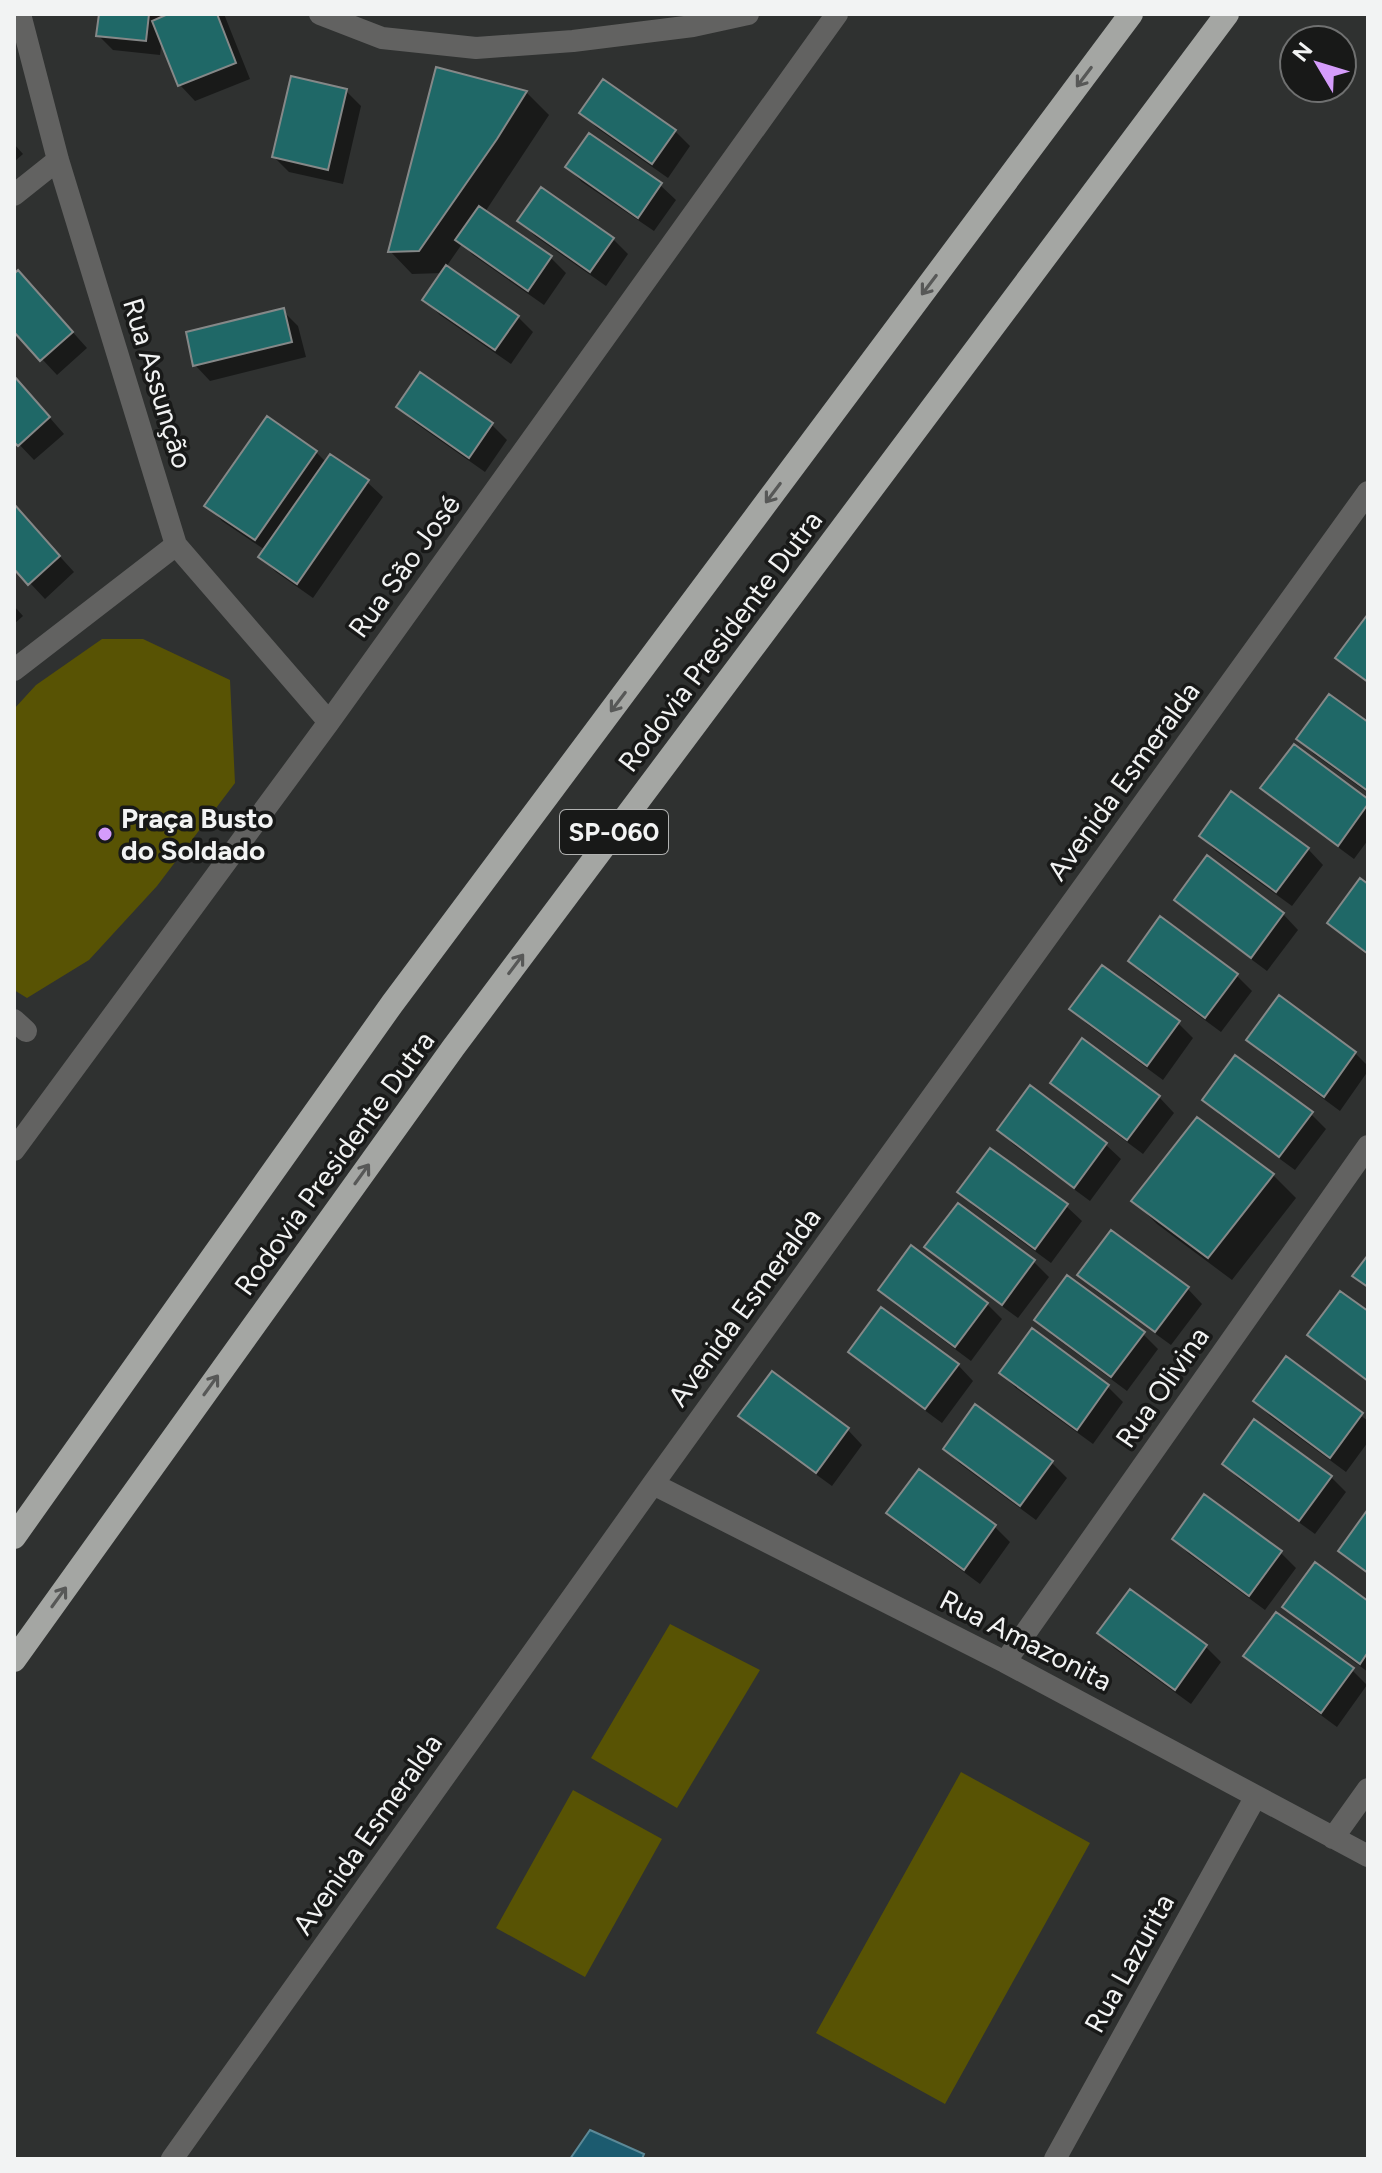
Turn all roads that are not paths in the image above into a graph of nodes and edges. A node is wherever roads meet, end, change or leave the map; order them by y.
1 (20, 14) edge
2 (320, 14) edge
3 (748, 14) edge
4 (837, 14) edge
5 (1131, 14) edge
6 (1227, 14) edge
7 (58, 160) junction
8 (14, 195) edge
9 (1368, 492) edge
10 (176, 545) junction
11 (14, 670) edge
12 (329, 722) junction
13 (1368, 1146) edge
14 (14, 1150) edge
15 (653, 1484) junction
16 (14, 1537) edge
17 (14, 1660) edge
18 (1005, 1662) junction
19 (1368, 1789) edge
20 (1256, 1796) junction
21 (1333, 1838) junction
22 (1368, 1856) edge
23 (172, 2159) edge
24 (1055, 2159) edge

1 - 7 street, Rua Assunção
2 - 3 street
4 - 12 street, Rua São José
5 -> 16 highway, Rodovia Presidente Dutra / SP-060
17 -> 6 highway, Rodovia Presidente Dutra / SP-060
7 - 8 street
7 - 10 street, Rua Assunção
9 - 15 street, Avenida Esmeralda
10 - 11 street
10 - 12 street, Rua Assunção
12 - 14 street, Rua São José
13 - 18 street, Rua Olivina
15 - 18 street, Rua Amazonita
15 - 23 street, Avenida Esmeralda
18 - 20 street, Rua Amazonita
19 - 21 street
20 - 21 street, Rua Amazonita
20 - 24 street, Rua Lazurita
21 - 22 street, Rua Amazonita

